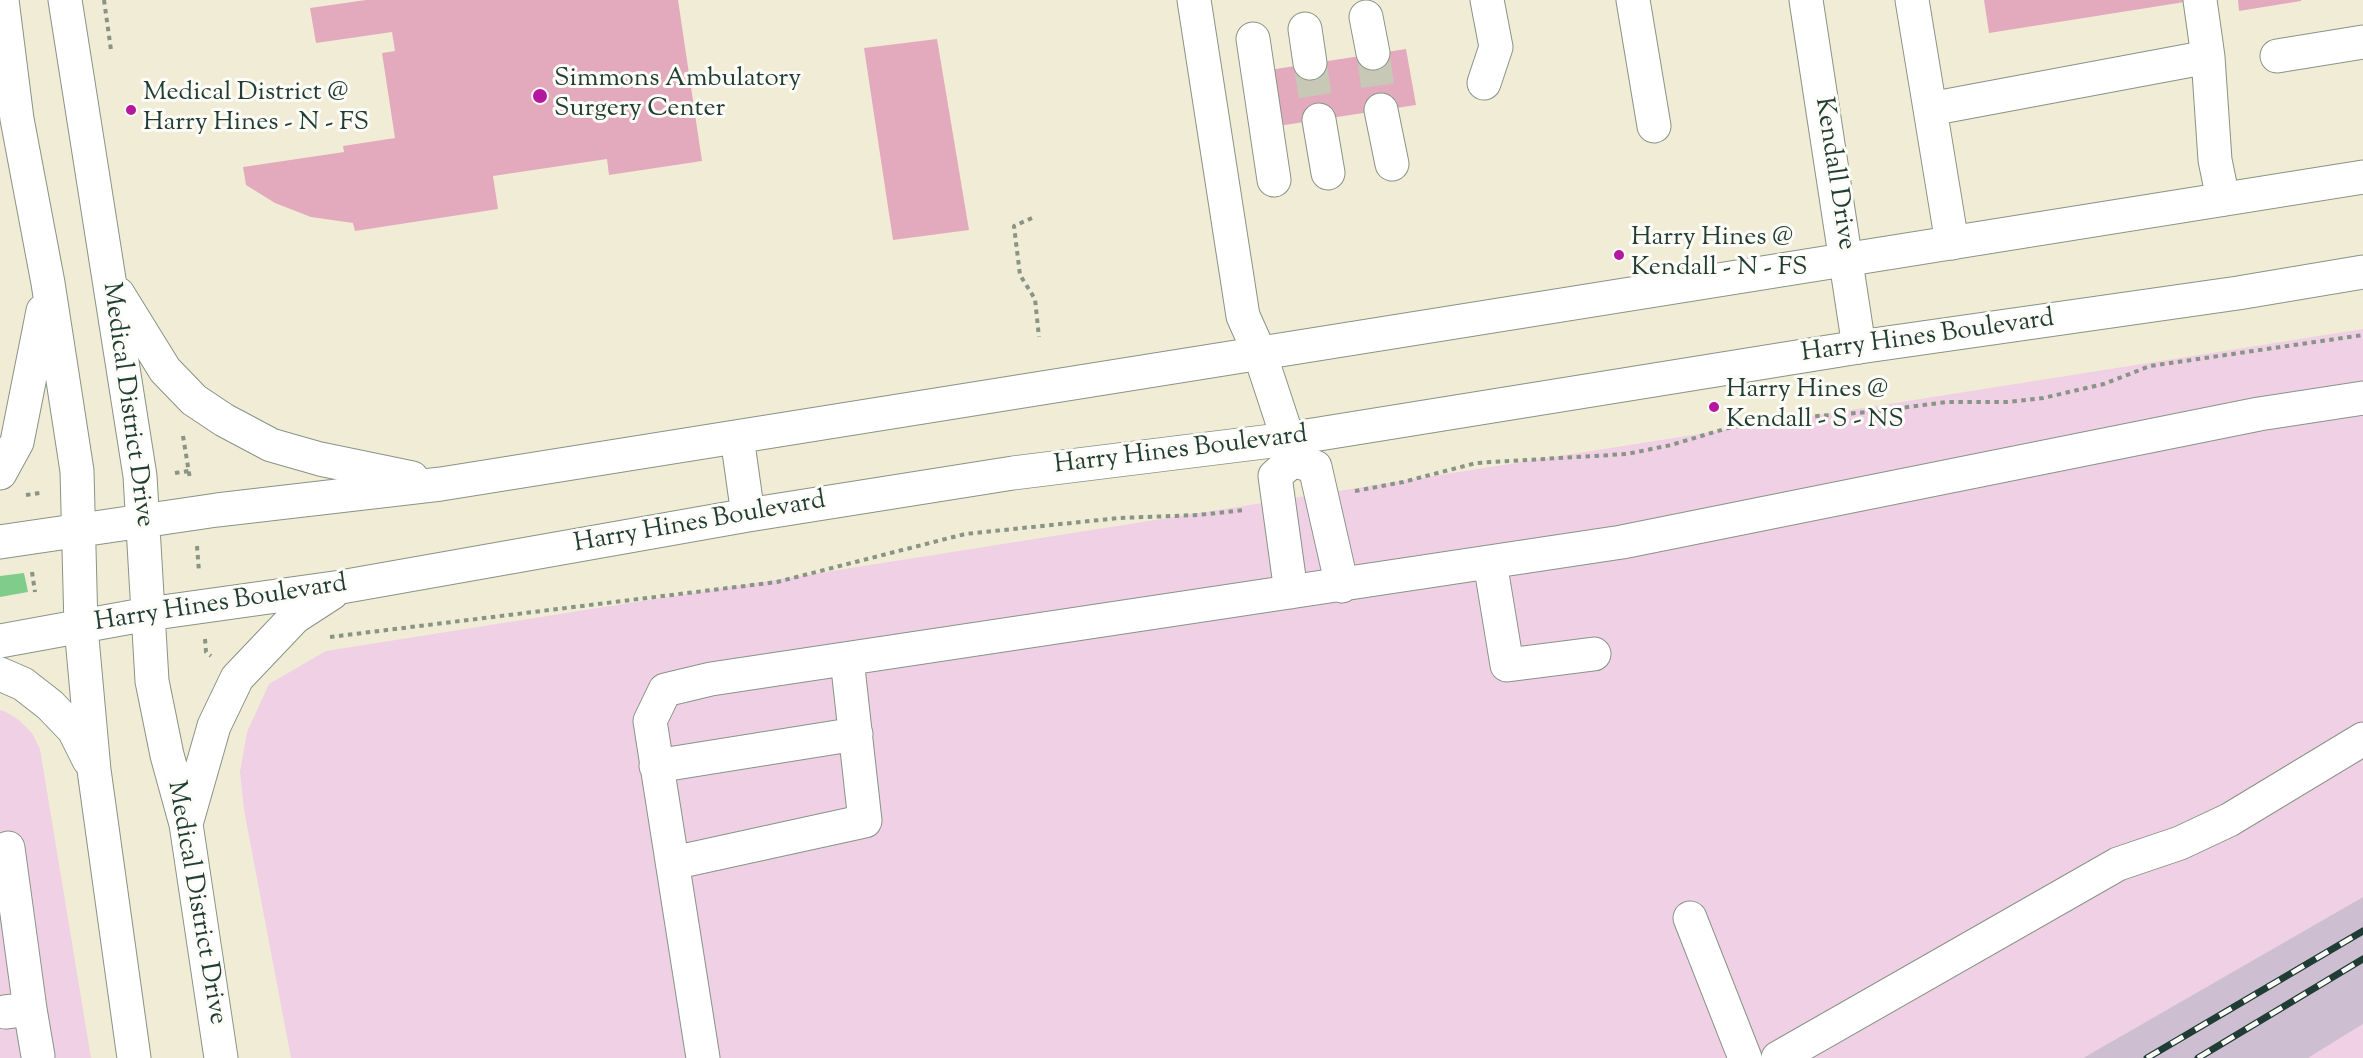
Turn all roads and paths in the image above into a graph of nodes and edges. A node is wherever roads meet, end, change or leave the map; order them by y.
1 (2, 0) edge
2 (65, 0) edge
3 (104, 0) edge
4 (1194, 0) edge
5 (1487, 0) edge
6 (1633, 0) edge
7 (1806, 0) edge
8 (1912, 0) edge
9 (2200, 0) edge
10 (1366, 18) dead end
11 (1305, 29) dead end
12 (1253, 39) dead end
13 (2363, 42) edge
14 (1373, 53) tunnel mouth
15 (2277, 56) dead end
16 (112, 57) dead end
17 (2208, 57) junction
18 (1310, 63) tunnel mouth
19 (1484, 83) dead end
20 (1930, 109) junction
21 (1381, 110) tunnel mouth
22 (1319, 120) tunnel mouth
23 (1654, 126) dead end
24 (1392, 164) dead end
25 (1328, 173) dead end
26 (2363, 177) edge
27 (1274, 180) dead end
28 (2223, 199) junction
29 (1032, 218) dead end
30 (1952, 243) junction
31 (1846, 261) junction
32 (2363, 272) edge
33 (109, 278) junction
34 (48, 283) junction
35 (1039, 338) dead end
36 (1859, 347) junction
37 (1260, 354) junction
38 (2363, 398) edge
39 (182, 428) dead end
40 (737, 437) junction
41 (1290, 450) junction
42 (11, 484) edge
43 (441, 484) junction
44 (191, 488) dead end
45 (40, 494) dead end
46 (748, 515) junction
47 (143, 520) junction
48 (78, 531) junction
49 (0, 542) edge
50 (1490, 562) junction
51 (32, 569) dead end
52 (1342, 586) junction
53 (340, 587) junction
54 (35, 592) dead end
55 (1291, 592) junction
56 (148, 615) junction
57 (81, 627) junction
58 (0, 641) edge
59 (1594, 654) dead end
60 (847, 658) junction
61 (0, 674) edge
62 (856, 734) junction
63 (2363, 740) edge
64 (656, 766) junction
65 (94, 770) junction
66 (186, 824) junction
67 (8, 848) dead end
68 (673, 863) junction
69 (1690, 918) dead end
70 (9, 1010) edge
71 (38, 1056) dead end
72 (134, 1058) edge
73 (221, 1058) edge
74 (703, 1058) edge
75 (1745, 1058) edge
76 (1778, 1058) edge

1 - 34 main road
2 - 33 main road, Medical District Drive
3 - 16 path
4 - 37 main road
5 - 19 main road
6 - 23 main road
7 - 31 main road, Kendall Drive
8 - 20 main road
9 - 17 main road
10 - 14 main road
11 - 18 main road
12 - 27 main road
13 - 15 main road
17 - 20 main road
17 - 28 main road
20 - 30 main road
21 - 24 main road
22 - 25 main road
26 - 28 main road
28 - 30 main road
29 - 35 path
30 - 31 main road
31 - 36 main road, Kendall Drive
31 - 37 main road
32 - 36 main road, Harry Hines Boulevard
33 - 43 main road
33 - 47 main road, Medical District Drive
34 - 42 main road
34 - 48 main road
36 - 41 main road, Harry Hines Boulevard
37 - 40 main road
37 - 41 main road
38 - 50 main road
39 - 44 path
40 - 43 main road
40 - 46 main road
41 - 46 main road, Harry Hines Boulevard
41 - 52 main road
41 - 55 main road
42 - 45 path
43 - 47 main road
46 - 53 main road, Harry Hines Boulevard
47 - 48 main road
47 - 56 main road, Medical District Drive
48 - 49 main road
48 - 57 main road
50 - 52 main road
50 - 59 main road
51 - 54 path
52 - 55 main road
53 - 56 main road, Harry Hines Boulevard
53 - 66 main road
55 - 60 main road
56 - 57 main road, Harry Hines Boulevard
56 - 66 main road, Medical District Drive
57 - 58 main road, Harry Hines Boulevard
57 - 65 main road
60 - 62 main road
60 - 64 main road
61 - 65 main road
62 - 64 main road
62 - 68 main road
63 - 76 main road
64 - 68 main road
65 - 72 main road
66 - 73 main road, Medical District Drive
67 - 70 main road
68 - 74 main road
69 - 75 main road
70 - 71 main road

